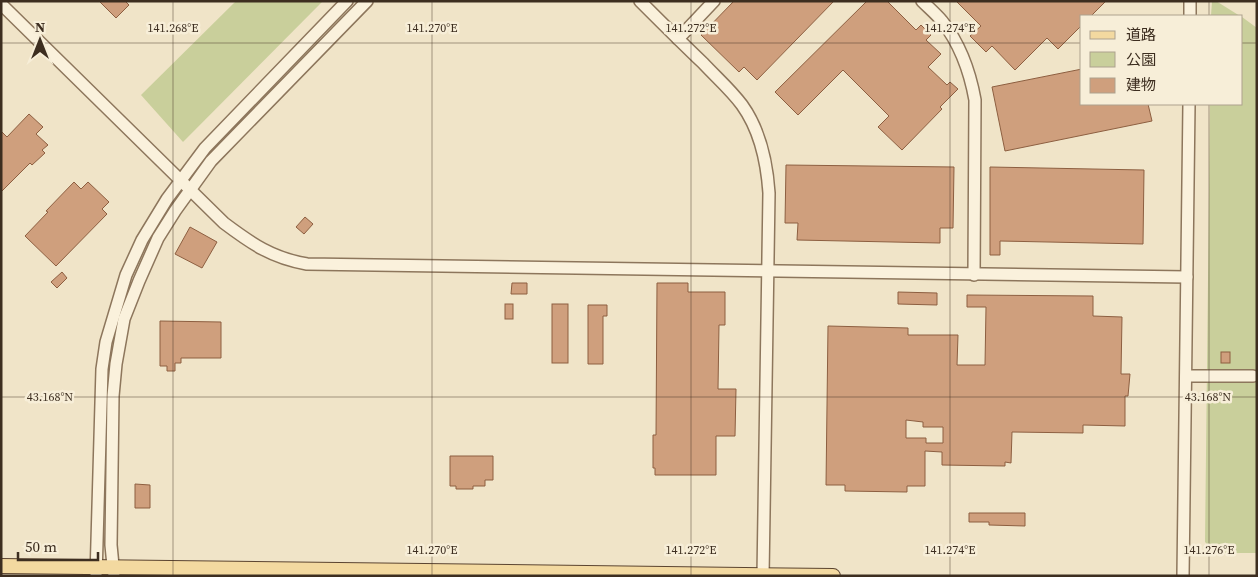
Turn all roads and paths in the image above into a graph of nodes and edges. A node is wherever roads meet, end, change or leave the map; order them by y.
1 (346, 1) edge
2 (367, 1) edge
3 (640, 1) edge
4 (714, 1) edge
5 (922, 1) edge
6 (1190, 1) edge
7 (1, 4) edge
8 (1190, 15) edge
9 (678, 39) junction
10 (1189, 105) edge
11 (181, 180) junction
12 (191, 189) junction
13 (767, 272) junction
14 (974, 275) junction
15 (1187, 277) junction
16 (1186, 376) junction
17 (1254, 376) dead end
18 (1, 566) edge
19 (96, 572) edge
20 (114, 572) edge
21 (763, 575) edge
22 (833, 576) edge
23 (1183, 576) edge

1 - 11 street
2 - 12 street
3 - 9 street
4 - 9 street
5 - 14 street
6 - 8 street
7 - 11 street
9 - 13 street
10 - 15 street
11 - 12 street
11 - 19 street
12 - 13 street
12 - 20 street
13 - 14 street
13 - 21 street
14 - 15 street
15 - 16 street
16 - 17 street
16 - 23 street
18 - 19 main road
19 - 20 main road
20 - 21 main road
21 - 22 main road

